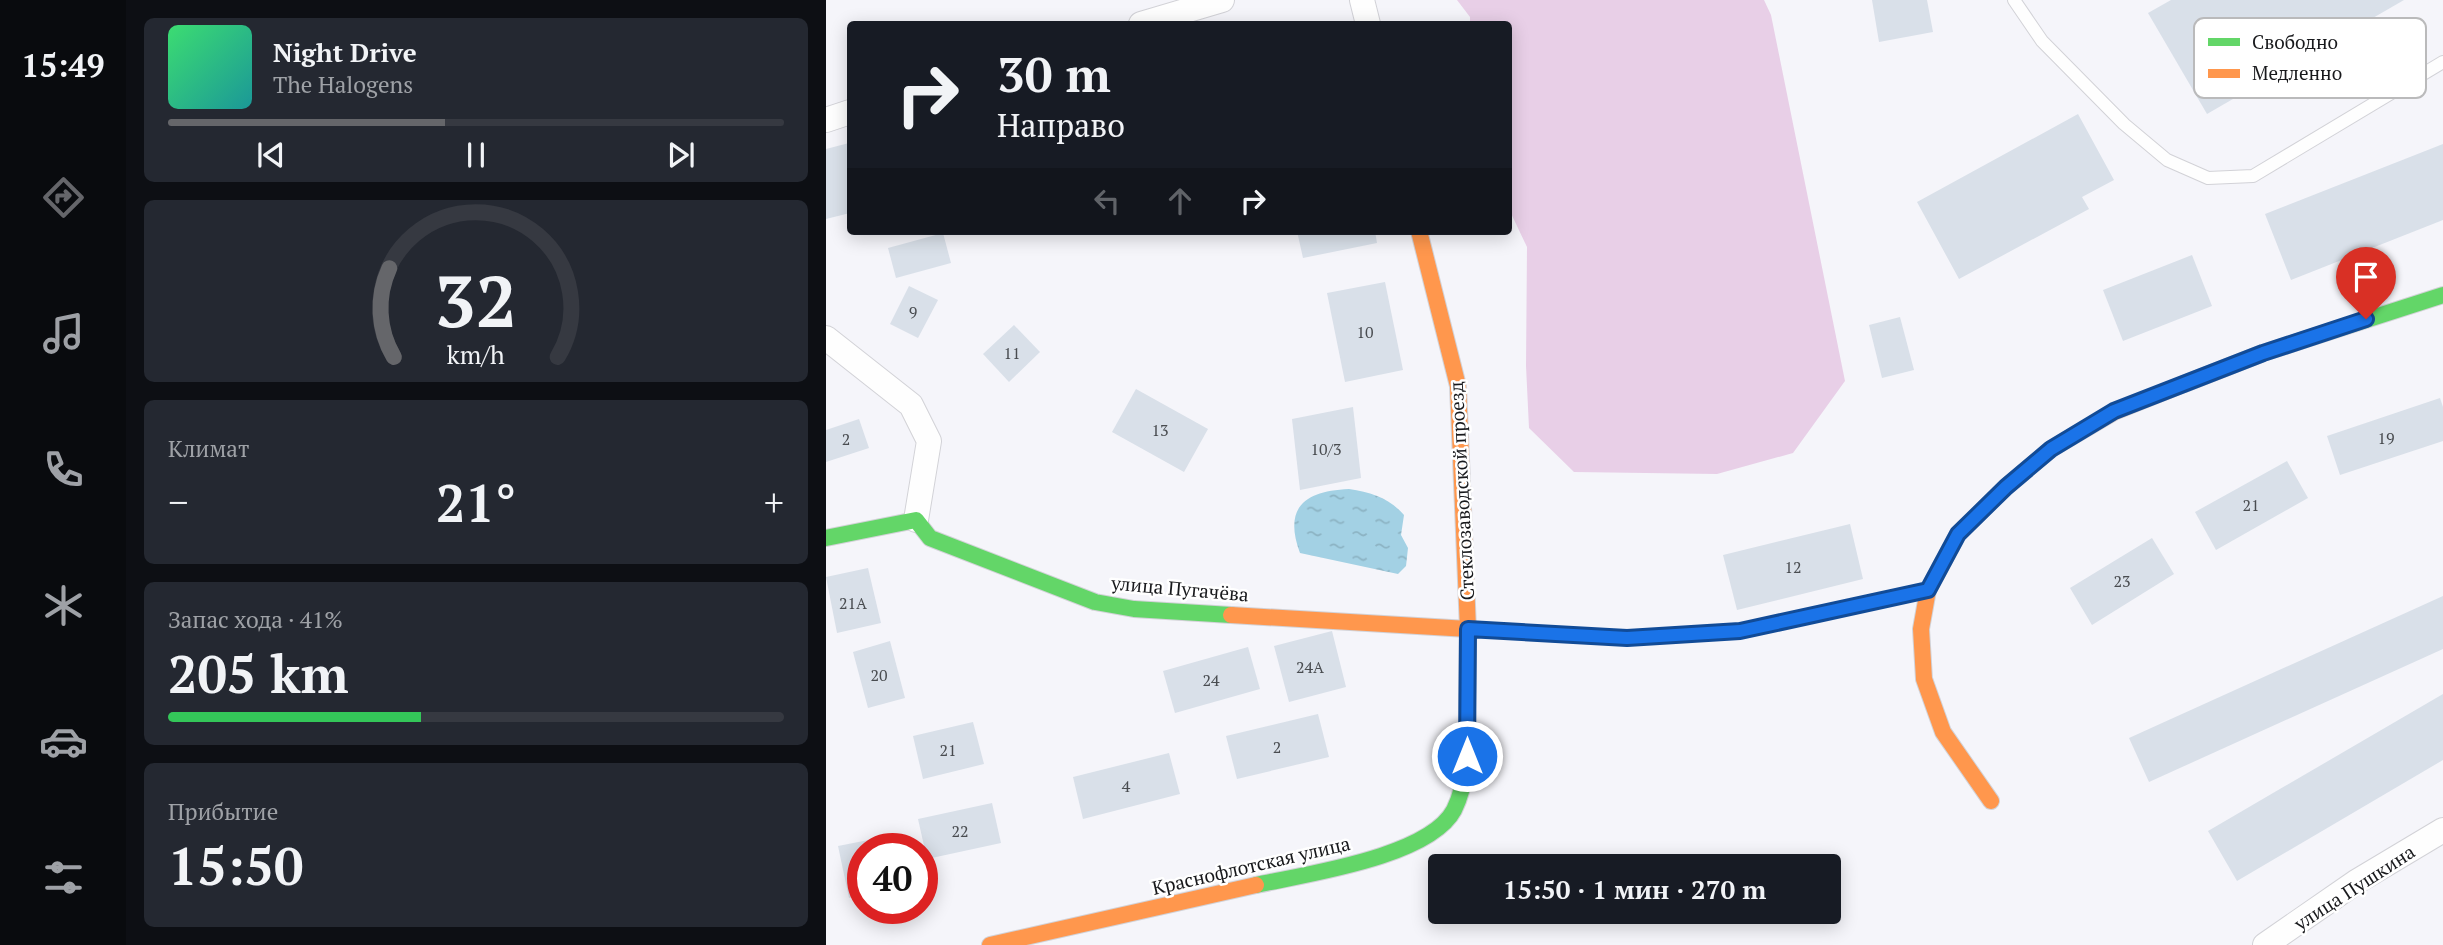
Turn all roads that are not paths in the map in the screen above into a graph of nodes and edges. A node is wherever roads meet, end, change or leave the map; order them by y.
1 (1222, 0) edge
2 (1362, 0) edge
3 (2014, 0) edge
4 (1151, 21) edge
5 (1367, 21) edge
6 (2443, 62) edge
7 (2426, 72) edge
8 (2383, 98) edge
9 (847, 113) edge
10 (826, 120) edge
11 (1420, 235) edge
12 (2443, 295) edge
13 (826, 338) edge
14 (916, 520) junction
15 (826, 538) edge
16 (1928, 590) junction
17 (1468, 629) junction
18 (1467, 756) joint
19 (1991, 801) dead end
20 (2443, 830) edge
21 (990, 945) edge
22 (2265, 945) edge

1 - 4 street
2 - 5 street
3 - 8 lane
6 - 7 lane
9 - 10 street
11 - 17 street, Стеклозаводской проезд
12 - 16 street
13 - 14 street
14 - 15 street
14 - 17 street, улица Пугачёва
16 - 17 lane
16 - 19 street
17 - 18 street, Стеклозаводской проезд
18 - 21 street, Краснофлотская улица
20 - 22 street, улица Пушкина

